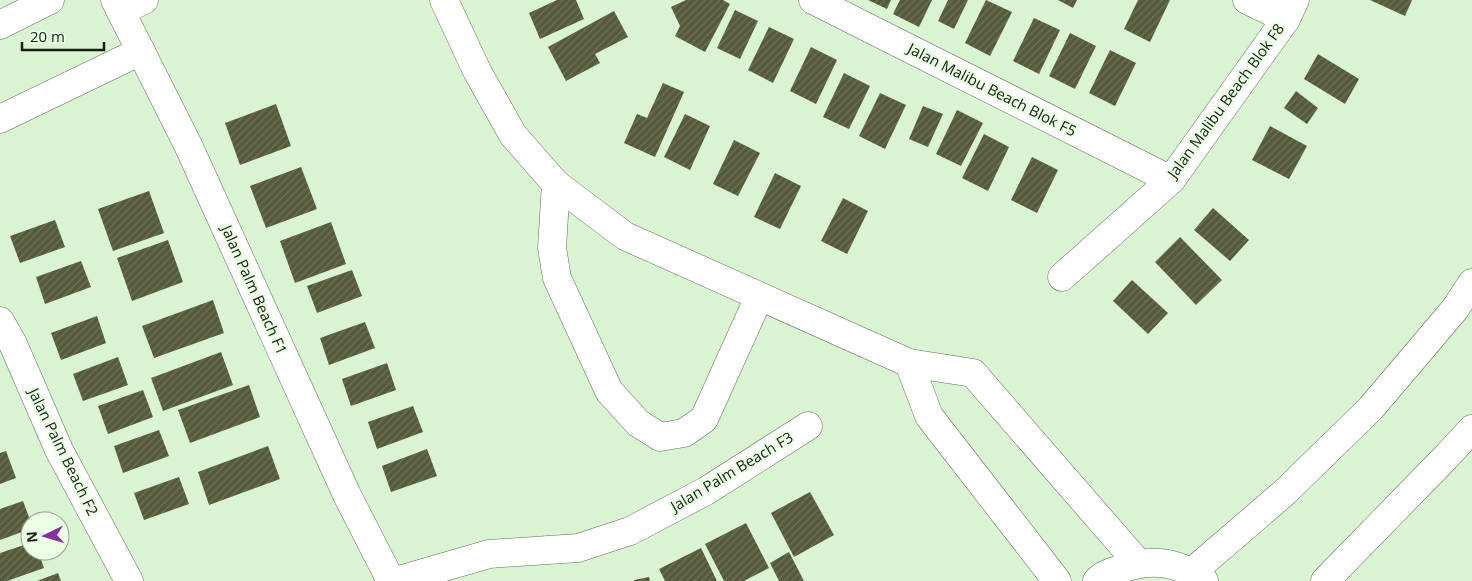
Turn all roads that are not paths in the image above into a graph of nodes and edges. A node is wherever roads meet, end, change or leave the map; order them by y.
1 (50, 0) edge
2 (444, 0) edge
3 (814, 0) edge
4 (1247, 0) edge
5 (127, 4) edge
6 (1290, 10) edge
7 (0, 25) edge
8 (141, 51) junction
9 (0, 119) edge
10 (1171, 180) junction
11 (556, 184) junction
12 (1062, 277) dead end
13 (1472, 284) edge
14 (759, 297) junction
15 (0, 321) edge
16 (910, 363) junction
17 (808, 426) dead end
18 (1472, 429) edge
19 (1138, 563) junction
20 (1198, 576) edge
21 (130, 581) edge
22 (391, 581) edge
23 (396, 581) edge
24 (1057, 581) edge
25 (1097, 581) edge
26 (1325, 581) edge

1 - 7 street
2 - 11 street
3 - 10 street, Jalan Malibu Beach Blok F5
4 - 6 street
5 - 8 street, Jalan Palm Beach F1
6 - 10 street, Jalan Malibu Beach Blok F8
8 - 9 street
8 - 22 street, Jalan Palm Beach F1
10 - 12 street, Jalan Malibu Beach Blok F8
11 - 14 street
11 - 14 street
13 - 20 street
14 - 16 street
15 - 21 street, Jalan Palm Beach F2
16 - 19 street
16 - 24 street
17 - 23 street, Jalan Palm Beach F3
18 - 26 street
19 - 20 street
19 - 25 street

